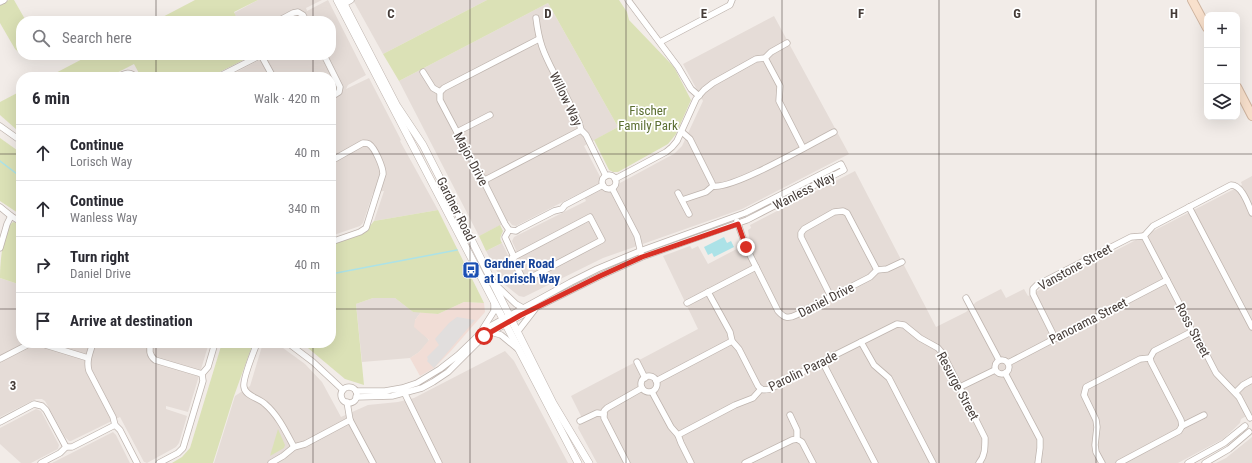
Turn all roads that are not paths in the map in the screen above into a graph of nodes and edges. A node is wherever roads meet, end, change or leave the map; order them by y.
1 (4, 0) edge
2 (337, 0) edge
3 (628, 0) edge
4 (732, 0) edge
5 (1192, 0) edge
6 (346, 1) edge
7 (0, 2) edge
8 (287, 16) edge
9 (304, 16) edge
10 (536, 18) dead end
11 (1204, 22) edge
12 (539, 39) junction
13 (660, 42) junction
14 (787, 43) dead end
15 (765, 58) junction
16 (251, 60) edge
17 (264, 60) edge
18 (326, 60) edge
19 (228, 72) edge
20 (270, 72) edge
21 (332, 72) edge
22 (423, 72) dead end
23 (336, 79) edge
24 (440, 92) junction
25 (1240, 93) edge
26 (336, 94) edge
27 (699, 96) junction
28 (490, 115) dead end
29 (1252, 116) edge
30 (0, 126) edge
31 (581, 130) junction
32 (457, 132) junction
33 (682, 132) junction
34 (834, 132) dead end
35 (16, 137) edge
36 (803, 148) junction
37 (336, 158) edge
38 (606, 176) junction
39 (615, 179) junction
40 (486, 180) junction
41 (603, 185) junction
42 (712, 186) junction
43 (612, 188) junction
44 (678, 193) dead end
45 (682, 200) junction
46 (1189, 206) junction
47 (0, 207) edge
48 (1252, 213) edge
49 (689, 214) dead end
50 (11, 216) junction
51 (735, 216) junction
52 (16, 219) edge
53 (738, 224) junction
54 (509, 230) junction
55 (1144, 236) junction
56 (336, 240) edge
57 (0, 248) edge
58 (640, 250) junction
59 (514, 257) junction
60 (642, 257) junction
61 (902, 262) dead end
62 (756, 267) junction
63 (877, 270) junction
64 (492, 280) junction
65 (1167, 280) junction
66 (708, 292) junction
67 (831, 297) junction
68 (966, 298) dead end
69 (494, 303) junction
70 (687, 303) dead end
71 (537, 307) junction
72 (523, 308) junction
73 (511, 318) junction
74 (504, 322) junction
75 (902, 324) joint
76 (1252, 327) edge
77 (518, 331) junction
78 (481, 332) junction
79 (491, 332) junction
80 (1192, 332) junction
81 (1055, 338) junction
82 (732, 341) junction
83 (861, 342) junction
84 (21, 348) edge
85 (55, 348) edge
86 (91, 348) edge
87 (150, 348) edge
88 (214, 348) edge
89 (255, 348) edge
90 (295, 348) edge
91 (518, 349) junction
92 (88, 358) junction
93 (1150, 358) junction
94 (0, 359) edge
95 (999, 360) junction
96 (637, 362) dead end
97 (823, 363) junction
98 (1008, 363) junction
99 (996, 370) junction
100 (1005, 373) junction
101 (202, 374) junction
102 (645, 378) junction
103 (1252, 380) edge
104 (656, 381) junction
105 (960, 387) junction
106 (642, 388) junction
107 (761, 389) junction
108 (343, 390) junction
109 (652, 392) junction
110 (1236, 392) junction
111 (356, 394) junction
112 (405, 394) junction
113 (347, 402) junction
114 (604, 414) junction
115 (790, 415) dead end
116 (1204, 415) dead end
117 (1251, 418) edge
118 (350, 420) junction
119 (0, 422) edge
120 (580, 422) dead end
121 (115, 425) junction
122 (1182, 426) junction
123 (1245, 426) junction
124 (1251, 432) edge
125 (678, 435) junction
126 (797, 439) junction
127 (66, 447) junction
128 (294, 447) junction
129 (41, 463) edge
130 (137, 463) edge
131 (160, 463) edge
132 (271, 463) edge
133 (373, 463) edge
134 (439, 463) edge
135 (578, 463) edge
136 (589, 463) edge
137 (628, 463) edge
138 (690, 463) edge
139 (745, 463) edge
140 (813, 463) edge
141 (875, 463) edge
142 (933, 463) edge
143 (979, 463) edge
144 (1038, 463) edge
145 (1102, 463) edge
146 (1119, 463) edge
147 (1188, 463) edge
148 (1205, 463) edge

1 - 7 street
2 - 69 street, Gardner Road
3 - 13 street
4 - 13 street
5 - 11 main road
6 - 64 street, Gardner Road
8 - 9 street
10 - 12 street, Willow Way
12 - 24 street
12 - 31 street, Willow Way
13 - 27 street
14 - 15 street
15 - 27 street
15 - 36 street
16 - 19 street
17 - 20 street
18 - 21 street
22 - 24 street
23 - 26 street
24 - 32 street, Major Drive
25 - 29 main road
27 - 33 street
28 - 32 street
30 - 35 street
31 - 38 street, Willow Way
31 - 40 street
32 - 40 street, Major Drive
33 - 39 street
33 - 42 street
34 - 36 street
36 - 42 street
37 - 56 street
38 - 39 street
38 - 41 street
39 - 43 street
40 - 54 street, Major Drive
41 - 43 street
41 - 54 street
42 - 45 street
43 - 58 street
44 - 45 street
45 - 49 street
46 - 48 street
46 - 55 street
46 - 76 street
47 - 50 street
50 - 52 street
50 - 57 street
51 - 53 street, Daniel Drive
51 - 53 street, Wanless Way
51 - 58 street, Wanless Way
53 - 60 street, Wanless Way
53 - 62 street, Daniel Drive
54 - 59 street
55 - 65 street, Ross Street
55 - 81 street, Vanstone Street
58 - 60 street
58 - 72 street, Wanless Way
59 - 59 street
60 - 71 street, Wanless Way
61 - 63 street, Daniel Drive
62 - 66 street
62 - 67 street, Daniel Drive
63 - 67 street, Daniel Drive
63 - 67 street
64 - 72 street
64 - 73 street, Gardner Road
65 - 80 street, Ross Street
65 - 81 street, Panorama Street
66 - 70 street
66 - 82 street, Parolin Parade
68 - 95 street
69 - 74 street, Gardner Road
69 - 78 street
71 - 73 street, Wanless Way
71 - 77 street
72 - 73 street, Wanless Way
73 - 74 street
73 - 77 street, Gardner Road
74 - 78 street
74 - 79 street
74 - 91 street, Gardner Road
75 - 83 street, Parolin Parade
75 - 105 street, Resurge Street
77 - 136 street, Gardner Road
78 - 111 street
79 - 91 street, Gardner Road
79 - 112 street
80 - 93 street
80 - 110 street, Ross Street
81 - 98 street, Panorama Street
82 - 104 street
82 - 107 street, Parolin Parade
83 - 97 street, Parolin Parade
83 - 142 street
84 - 94 street
85 - 92 street
86 - 92 street
87 - 101 street
88 - 101 street
89 - 128 street
90 - 108 street
91 - 135 street, Gardner Road
92 - 121 street
93 - 122 street
93 - 145 street
95 - 98 street
95 - 99 street
96 - 102 street
97 - 107 street, Parolin Parade
97 - 141 street
98 - 100 street
99 - 100 street
99 - 105 street
100 - 144 street
101 - 131 street
102 - 104 street
102 - 106 street
103 - 110 street
104 - 109 street
105 - 143 street, Resurge Street
106 - 109 street
106 - 114 street
107 - 125 street
108 - 111 street
108 - 113 street
109 - 125 street
110 - 117 street, Ross Street
111 - 112 street
111 - 113 street
112 - 134 street
113 - 118 street
114 - 120 street
114 - 137 street
115 - 126 street
116 - 122 street
117 - 123 street
118 - 128 street
118 - 133 street
119 - 127 street
121 - 127 street
121 - 130 street
122 - 146 street
123 - 124 street
123 - 147 street
124 - 148 street
125 - 138 street
126 - 139 street
126 - 140 street
127 - 129 street
128 - 132 street

